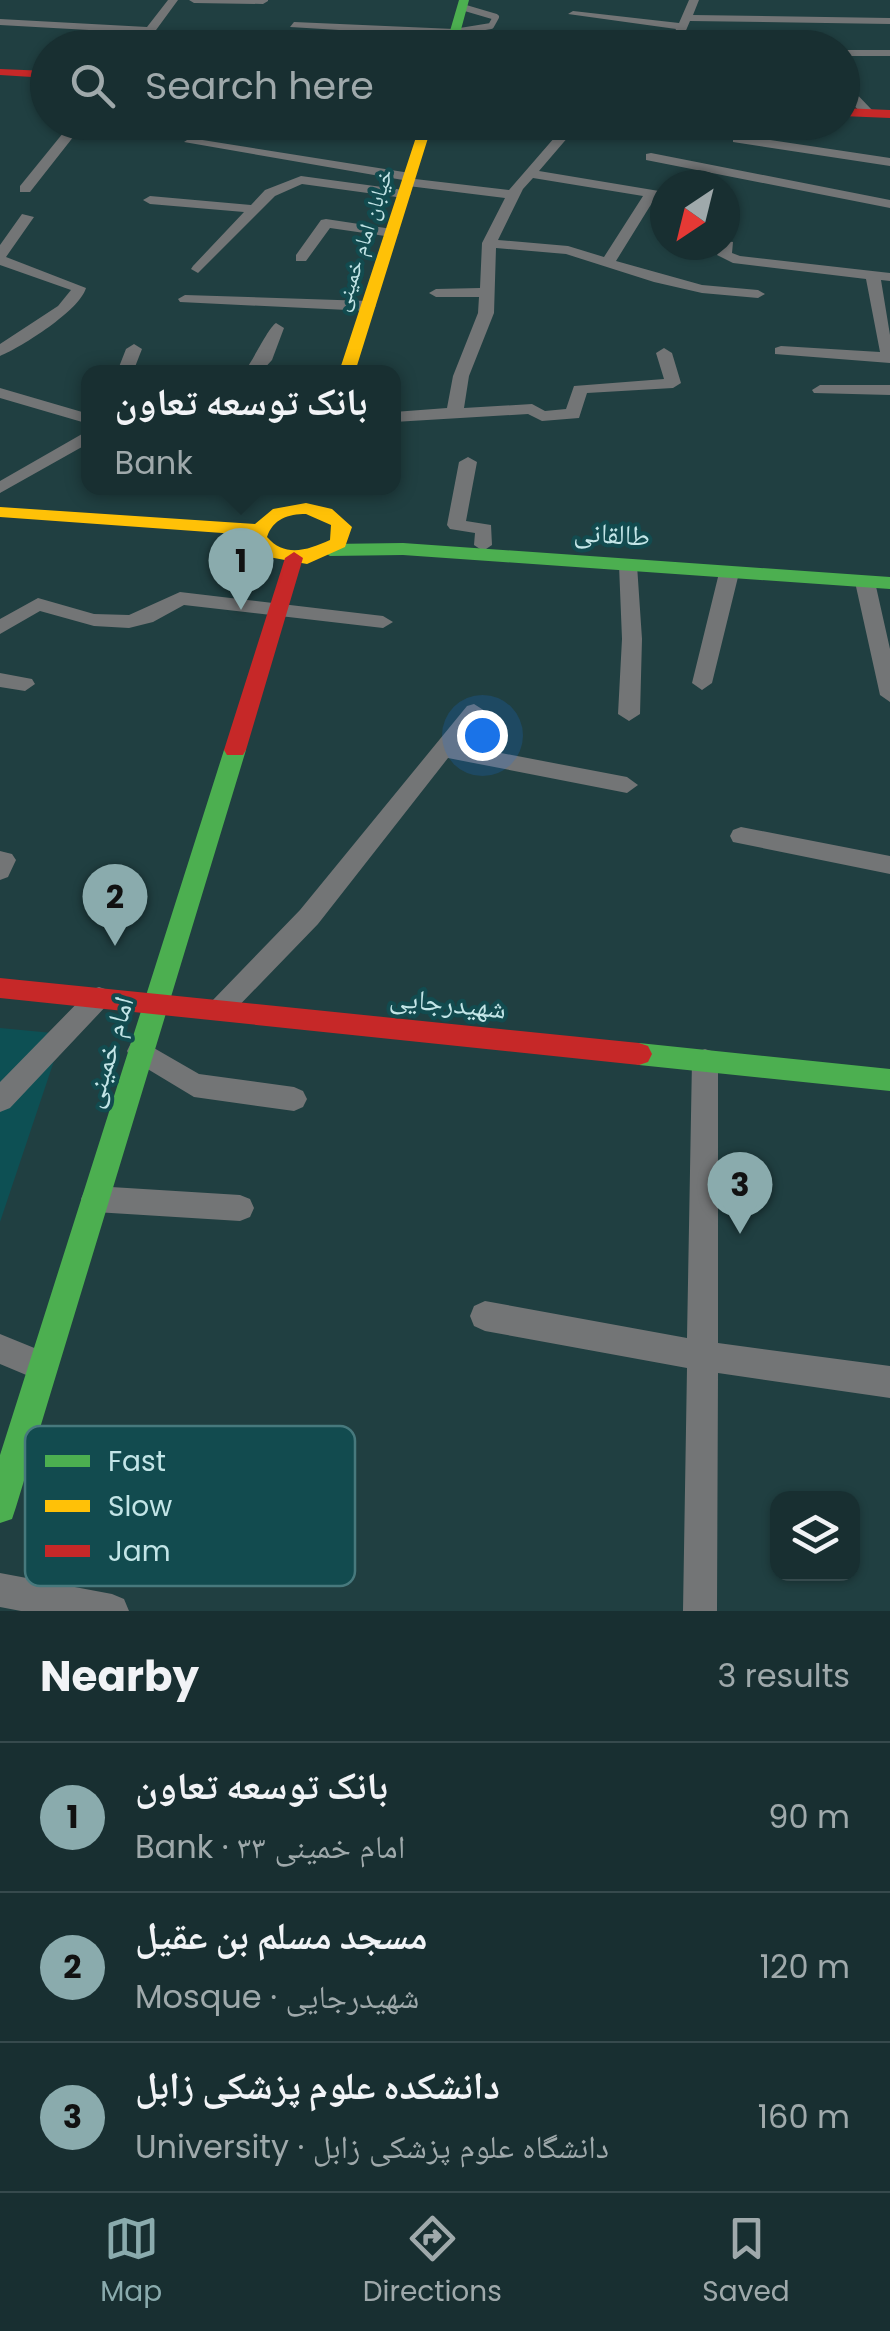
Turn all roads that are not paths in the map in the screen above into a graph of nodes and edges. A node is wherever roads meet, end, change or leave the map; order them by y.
1 (173, 0) edge
2 (194, 0) edge
3 (694, 0) edge
4 (263, 1) edge
5 (463, 4) edge
6 (573, 14) dead end
7 (0, 22) edge
8 (890, 22) edge
9 (294, 25) dead end
10 (682, 28) junction
11 (150, 30) joint
12 (355, 30) edge
13 (455, 30) edge
14 (476, 30) edge
15 (646, 30) edge
16 (680, 30) edge
17 (860, 52) edge
18 (890, 53) edge
19 (0, 72) edge
20 (30, 73) edge
21 (65, 140) edge
22 (422, 140) edge
23 (558, 140) edge
24 (736, 140) edge
25 (744, 140) edge
26 (190, 142) dead end
27 (651, 157) dead end
28 (890, 162) edge
29 (682, 170) edge
30 (714, 170) edge
31 (528, 173) junction
32 (740, 175) edge
33 (408, 184) junction
34 (26, 190) dead end
35 (215, 190) dead end
36 (513, 195) junction
37 (650, 195) edge
38 (150, 200) dead end
39 (204, 204) junction
40 (890, 204) edge
41 (255, 208) junction
42 (650, 210) edge
43 (26, 217) dead end
44 (392, 233) junction
45 (489, 243) junction
46 (0, 258) edge
47 (300, 258) dead end
48 (740, 259) edge
49 (752, 262) junction
50 (606, 263) junction
51 (198, 269) dead end
52 (882, 276) edge
53 (654, 278) junction
54 (488, 292) junction
55 (641, 292) dead end
56 (736, 292) junction
57 (436, 293) dead end
58 (758, 294) dead end
59 (185, 299) dead end
60 (368, 306) junction
61 (276, 328) dead end
62 (1, 348) edge
63 (134, 349) dead end
64 (781, 351) dead end
65 (664, 353) dead end
66 (890, 357) edge
67 (128, 365) edge
68 (259, 365) edge
69 (349, 365) edge
70 (820, 390) dead end
71 (890, 390) edge
72 (0, 393) edge
73 (454, 413) junction
74 (401, 416) edge
75 (81, 417) edge
76 (81, 439) edge
77 (468, 462) dead end
78 (0, 488) edge
79 (306, 498) edge
80 (0, 512) edge
81 (342, 527) junction
82 (259, 530) junction
83 (483, 546) junction
84 (330, 550) junction
85 (294, 558) junction
86 (628, 565) junction
87 (729, 572) junction
88 (890, 572) edge
89 (864, 582) junction
90 (890, 584) edge
91 (278, 607) junction
92 (383, 622) dead end
93 (0, 628) edge
94 (0, 680) edge
95 (702, 683) dead end
96 (25, 684) dead end
97 (890, 695) edge
98 (474, 711) dead end
99 (629, 714) dead end
100 (446, 750) junction
101 (627, 785) dead end
102 (741, 836) dead end
103 (0, 860) edge
104 (890, 866) edge
105 (0, 871) edge
106 (0, 988) edge
107 (99, 997) junction
108 (155, 1002) junction
109 (220, 1009) junction
110 (140, 1051) junction
111 (704, 1060) junction
112 (890, 1080) edge
113 (294, 1098) dead end
114 (0, 1100) edge
115 (94, 1199) junction
116 (240, 1208) dead end
117 (486, 1316) dead end
118 (0, 1349) edge
119 (702, 1356) junction
120 (43, 1367) junction
121 (890, 1382) edge
122 (16, 1453) junction
123 (25, 1454) edge
124 (0, 1507) edge
125 (0, 1590) edge
126 (112, 1611) edge
127 (700, 1611) edge

1 - 11 street
2 - 4 street
3 - 10 street
5 - 13 main road
5 - 14 lane
6 - 10 street
7 - 11 street
8 - 10 street
9 - 12 street
10 - 15 street
10 - 16 street
17 - 18 street
19 - 20 main road
21 - 34 street
22 - 33 main road, خیابان امام خمینی
23 - 31 street
24 - 30 street
25 - 28 street
26 - 33 street
27 - 29 street
31 - 36 street
31 - 37 street
32 - 40 street
33 - 36 street
33 - 41 street
33 - 44 main road, خیابان امام خمینی
35 - 39 street
36 - 45 street
38 - 39 street
39 - 41 street
41 - 51 street
42 - 50 street
43 - 46 street
44 - 47 street
44 - 60 main road, خیابان امام خمینی
45 - 50 street
45 - 54 street
46 - 62 street
48 - 49 street
49 - 52 street
49 - 56 street
50 - 53 street
52 - 66 street
53 - 55 street
53 - 56 street
54 - 57 street
54 - 73 street
56 - 58 street
59 - 60 street
60 - 69 main road, خیابان امام خمینی
61 - 68 street
63 - 67 street
64 - 66 street
65 - 73 street
70 - 71 street
72 - 75 street
73 - 74 street
76 - 78 street
77 - 83 street
79 - 81 main road
79 - 82 main road
80 - 82 main road
81 - 83 main road, طالقانی
81 - 84 main road
82 - 85 main road
83 - 88 main road, طالقانی
84 - 85 main road
84 - 86 main road, طالقانی
85 - 91 main road, امام خمینی
86 - 87 main road, طالقانی
86 - 99 street
87 - 89 main road, طالقانی
87 - 95 street
89 - 90 main road, طالقانی
89 - 97 street
91 - 92 street
91 - 93 street
91 - 108 main road, امام خمینی
94 - 96 street
98 - 100 street
100 - 101 street
100 - 109 street
102 - 104 street
103 - 105 street
106 - 107 main road, شهیدرجایی
107 - 108 main road, شهیدرجایی
107 - 114 street
108 - 109 main road, شهیدرجایی
108 - 110 main road, امام خمینی
109 - 111 main road, شهیدرجایی
110 - 113 street
110 - 115 main road, امام خمینی
111 - 112 main road, شهیدرجایی
111 - 119 street
115 - 116 street
115 - 120 main road, امام خمینی
117 - 119 street
118 - 120 street
119 - 121 street
119 - 127 street
120 - 122 main road, امام خمینی
122 - 123 street
122 - 124 main road, امام خمینی
125 - 126 street

